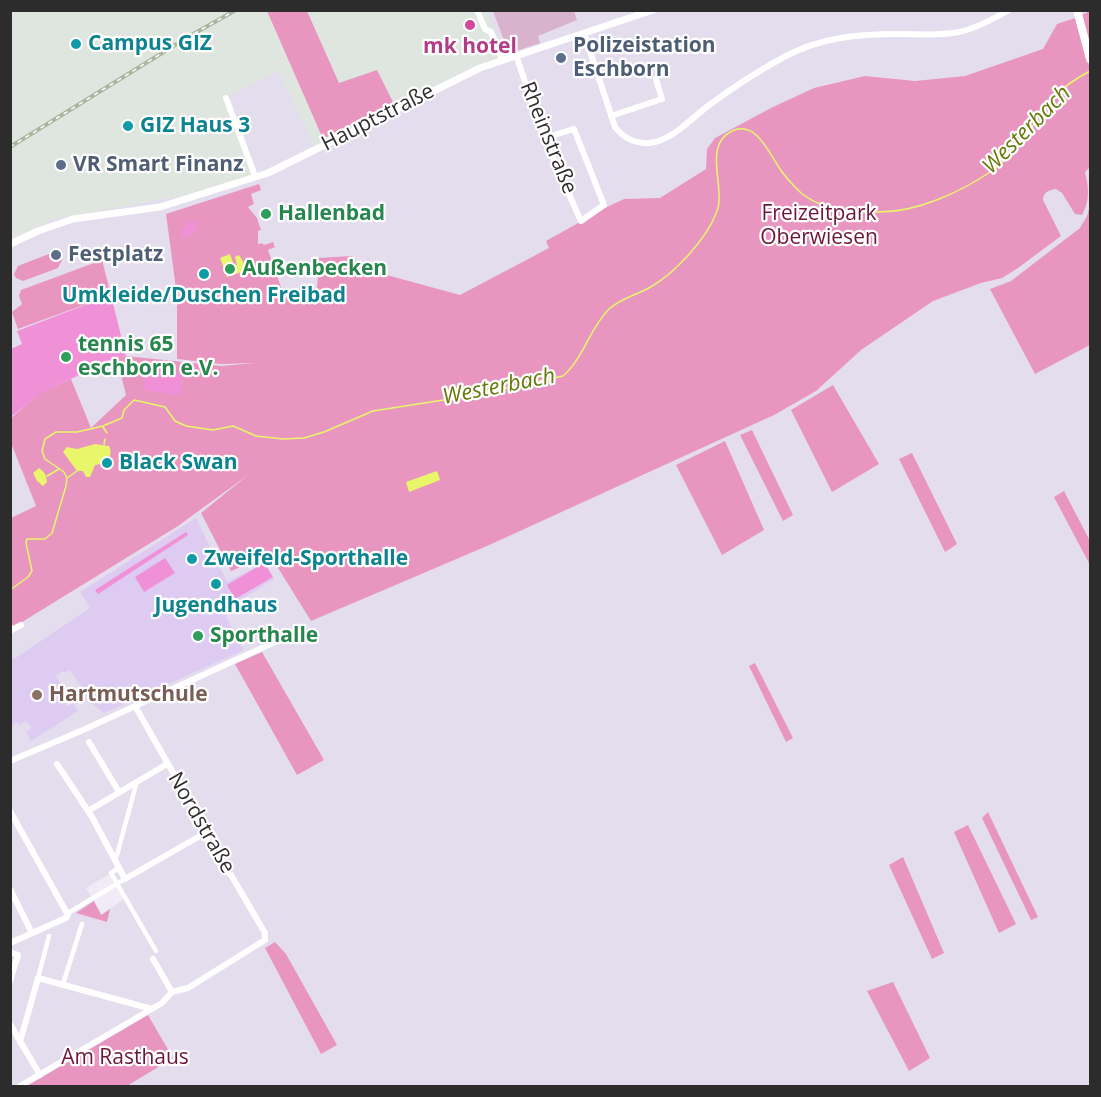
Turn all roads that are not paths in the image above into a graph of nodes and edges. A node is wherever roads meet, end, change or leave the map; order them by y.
1 (477, 10) edge
2 (653, 10) edge
3 (1009, 10) edge
4 (1077, 10) edge
5 (584, 33) junction
6 (516, 55) junction
7 (502, 59) junction
8 (1090, 59) edge
9 (656, 79) dead end
10 (226, 98) dead end
11 (611, 116) junction
12 (544, 138) junction
13 (255, 176) junction
14 (10, 244) edge
15 (21, 625) dead end
16 (301, 630) dead end
17 (10, 632) edge
18 (135, 706) junction
19 (88, 742) dead end
20 (10, 761) edge
21 (57, 764) dead end
22 (168, 764) junction
23 (138, 781) junction
24 (119, 792) junction
25 (88, 811) junction
26 (10, 812) edge
27 (205, 833) junction
28 (114, 859) junction
29 (119, 868) junction
30 (125, 879) junction
31 (118, 884) junction
32 (10, 889) edge
33 (67, 916) junction
34 (82, 924) dead end
35 (32, 933) junction
36 (50, 936) dead end
37 (10, 943) edge
38 (156, 951) dead end
39 (10, 952) edge
40 (153, 959) dead end
41 (38, 978) junction
42 (10, 981) edge
43 (63, 984) junction
44 (172, 992) junction
45 (152, 1009) junction
46 (10, 1024) edge
47 (20, 1042) junction
48 (40, 1075) junction
49 (20, 1086) edge

1 - 7 street
2 - 5 street, Hauptstraße
3 - 11 street
4 - 8 main road
5 - 6 street, Hauptstraße
5 - 11 street
6 - 7 street, Hauptstraße
6 - 12 street, Rheinstraße
7 - 13 street, Hauptstraße
9 - 11 street
10 - 13 street
12 - 12 street, Rheinstraße
13 - 14 street, Hauptstraße
15 - 17 street
16 - 18 street
18 - 20 street
18 - 22 street, Nordstraße
19 - 24 street
21 - 25 street
22 - 23 street
22 - 27 street, Nordstraße
23 - 24 street
23 - 28 street
24 - 25 street
25 - 28 street
26 - 33 street
27 - 30 street
27 - 44 street, Nordstraße
28 - 29 street
29 - 30 street
29 - 31 street
30 - 31 street
31 - 33 street
31 - 38 street
32 - 35 street
33 - 35 street
34 - 43 street
35 - 37 street
36 - 41 street
39 - 42 street
40 - 44 street
41 - 43 street
41 - 47 street
43 - 45 street
44 - 45 street
45 - 48 street
46 - 47 street
47 - 48 street
48 - 49 street

